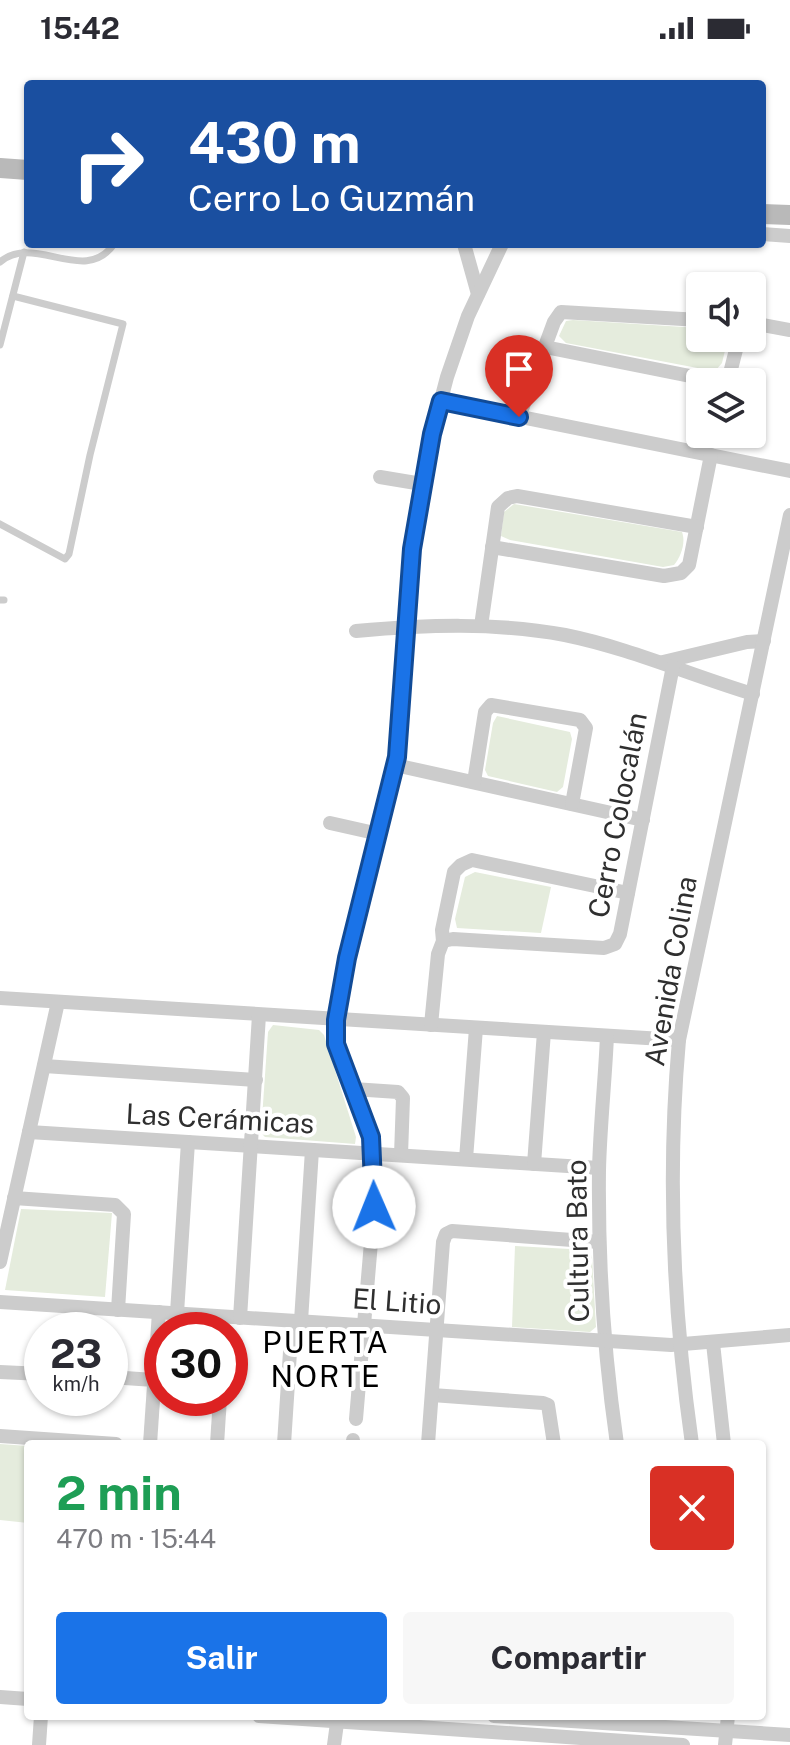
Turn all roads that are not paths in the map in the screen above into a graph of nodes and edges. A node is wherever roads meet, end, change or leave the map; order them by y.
1 (0, 168) edge
2 (24, 170) edge
3 (766, 214) edge
4 (790, 215) edge
5 (766, 234) edge
6 (790, 236) edge
7 (111, 248) edge
8 (465, 248) edge
9 (500, 248) edge
10 (24, 252) junction
11 (0, 262) edge
12 (478, 294) junction
13 (13, 296) junction
14 (686, 319) edge
15 (766, 326) edge
16 (790, 330) edge
17 (0, 345) edge
18 (545, 347) junction
19 (735, 352) edge
20 (441, 401) junction
21 (519, 417) junction
22 (711, 455) junction
23 (790, 471) edge
24 (380, 477) dead end
25 (422, 484) junction
26 (790, 515) edge
27 (0, 524) edge
28 (697, 527) junction
29 (492, 547) junction
30 (481, 626) junction
31 (407, 627) junction
32 (356, 631) dead end
33 (764, 641) junction
34 (667, 664) junction
35 (753, 694) junction
36 (395, 765) junction
37 (474, 782) junction
38 (572, 804) junction
39 (643, 820) junction
40 (330, 823) dead end
41 (379, 834) junction
42 (628, 893) junction
43 (443, 941) junction
44 (0, 998) edge
45 (58, 1002) junction
46 (259, 1015) junction
47 (336, 1020) junction
48 (431, 1025) junction
49 (476, 1028) junction
50 (544, 1032) junction
51 (607, 1036) junction
52 (679, 1040) junction
53 (44, 1066) junction
54 (256, 1080) junction
55 (353, 1089) junction
56 (29, 1132) junction
57 (188, 1142) junction
58 (252, 1147) junction
59 (312, 1150) junction
60 (373, 1153) junction
61 (401, 1155) junction
62 (466, 1159) junction
63 (534, 1164) junction
64 (599, 1168) junction
65 (14, 1198) junction
66 (599, 1242) junction
67 (0, 1262) edge
68 (0, 1302) edge
69 (118, 1310) junction
70 (159, 1312) edge
71 (177, 1312) edge
72 (231, 1312) edge
73 (248, 1321) edge
74 (296, 1321) junction
75 (362, 1326) junction
76 (436, 1330) junction
77 (790, 1335) edge
78 (605, 1341) junction
79 (713, 1343) junction
80 (679, 1345) junction
81 (0, 1372) edge
82 (24, 1373) edge
83 (432, 1395) junction
84 (152, 1416) edge
85 (219, 1416) edge
86 (356, 1419) dead end
87 (0, 1436) edge
88 (58, 1440) edge
89 (150, 1440) edge
90 (217, 1440) edge
91 (284, 1440) edge
92 (428, 1440) edge
93 (554, 1440) edge
94 (617, 1440) edge
95 (691, 1440) edge
96 (724, 1440) edge
97 (0, 1697) edge
98 (24, 1699) edge
99 (41, 1720) edge
100 (338, 1720) edge
101 (351, 1720) edge
102 (627, 1720) edge
103 (694, 1722) edge
104 (726, 1731) edge
105 (790, 1735) edge
106 (39, 1745) edge
107 (334, 1745) edge
108 (683, 1745) edge
109 (691, 1745) edge

1 - 2 street
3 - 4 street
5 - 6 street
7 - 10 lane
8 - 12 street
9 - 12 street
10 - 11 lane
10 - 13 lane
12 - 20 street
13 - 17 lane
13 - 27 lane
14 - 18 street
15 - 16 street
18 - 19 street
18 - 21 street
20 - 21 street
20 - 25 street
21 - 22 street
22 - 23 street
22 - 28 street
24 - 25 street
25 - 31 street
26 - 33 street, Avenida Colina
28 - 29 street
28 - 29 street
29 - 30 street
30 - 31 street
30 - 34 street
31 - 32 street
31 - 36 street
33 - 34 street
33 - 35 street, Avenida Colina
34 - 35 street
34 - 39 street, Cerro Colocalán
35 - 52 street, Avenida Colina
36 - 37 street
36 - 41 street
37 - 38 street
37 - 38 street
38 - 39 street
39 - 42 street, Cerro Colocalán
40 - 41 street
41 - 47 street
42 - 43 street, Cerro Colocalán
42 - 43 street
43 - 48 street
44 - 45 street
45 - 46 street
45 - 53 street
46 - 47 street
46 - 54 street
47 - 48 street
47 - 55 street
48 - 49 street
49 - 50 street
49 - 62 street
50 - 51 street
50 - 63 street
51 - 52 street
51 - 64 street, Cultura Bato
52 - 80 street, Avenida Colina
53 - 54 street
53 - 56 street
54 - 58 street
55 - 60 street
55 - 61 street
56 - 57 street, Las Cerámicas
56 - 65 street
57 - 58 street, Las Cerámicas
57 - 71 street
58 - 59 street, Las Cerámicas
58 - 72 street
59 - 60 street, Las Cerámicas
59 - 74 street
60 - 61 street, Las Cerámicas
60 - 75 street
61 - 62 street, Las Cerámicas
62 - 63 street, Las Cerámicas
63 - 64 street, Las Cerámicas
64 - 66 street, Cultura Bato
65 - 67 street
65 - 69 street
66 - 76 street
66 - 78 street, Cultura Bato
68 - 69 street, El Litio
69 - 70 street, El Litio
73 - 74 street, El Litio
74 - 75 street, El Litio
74 - 91 street
75 - 76 street, El Litio
75 - 86 street
76 - 78 street, El Litio
76 - 83 street
77 - 79 street, El Litio
78 - 80 street, El Litio
78 - 94 street, Cultura Bato
79 - 80 street, El Litio
79 - 96 street
80 - 95 street, Avenida Colina
81 - 82 street
83 - 92 street
83 - 93 street
84 - 89 street
85 - 90 street
87 - 88 street
97 - 98 street
99 - 106 street
100 - 107 street
101 - 108 street
102 - 103 street
103 - 104 street
103 - 109 street
104 - 105 street

